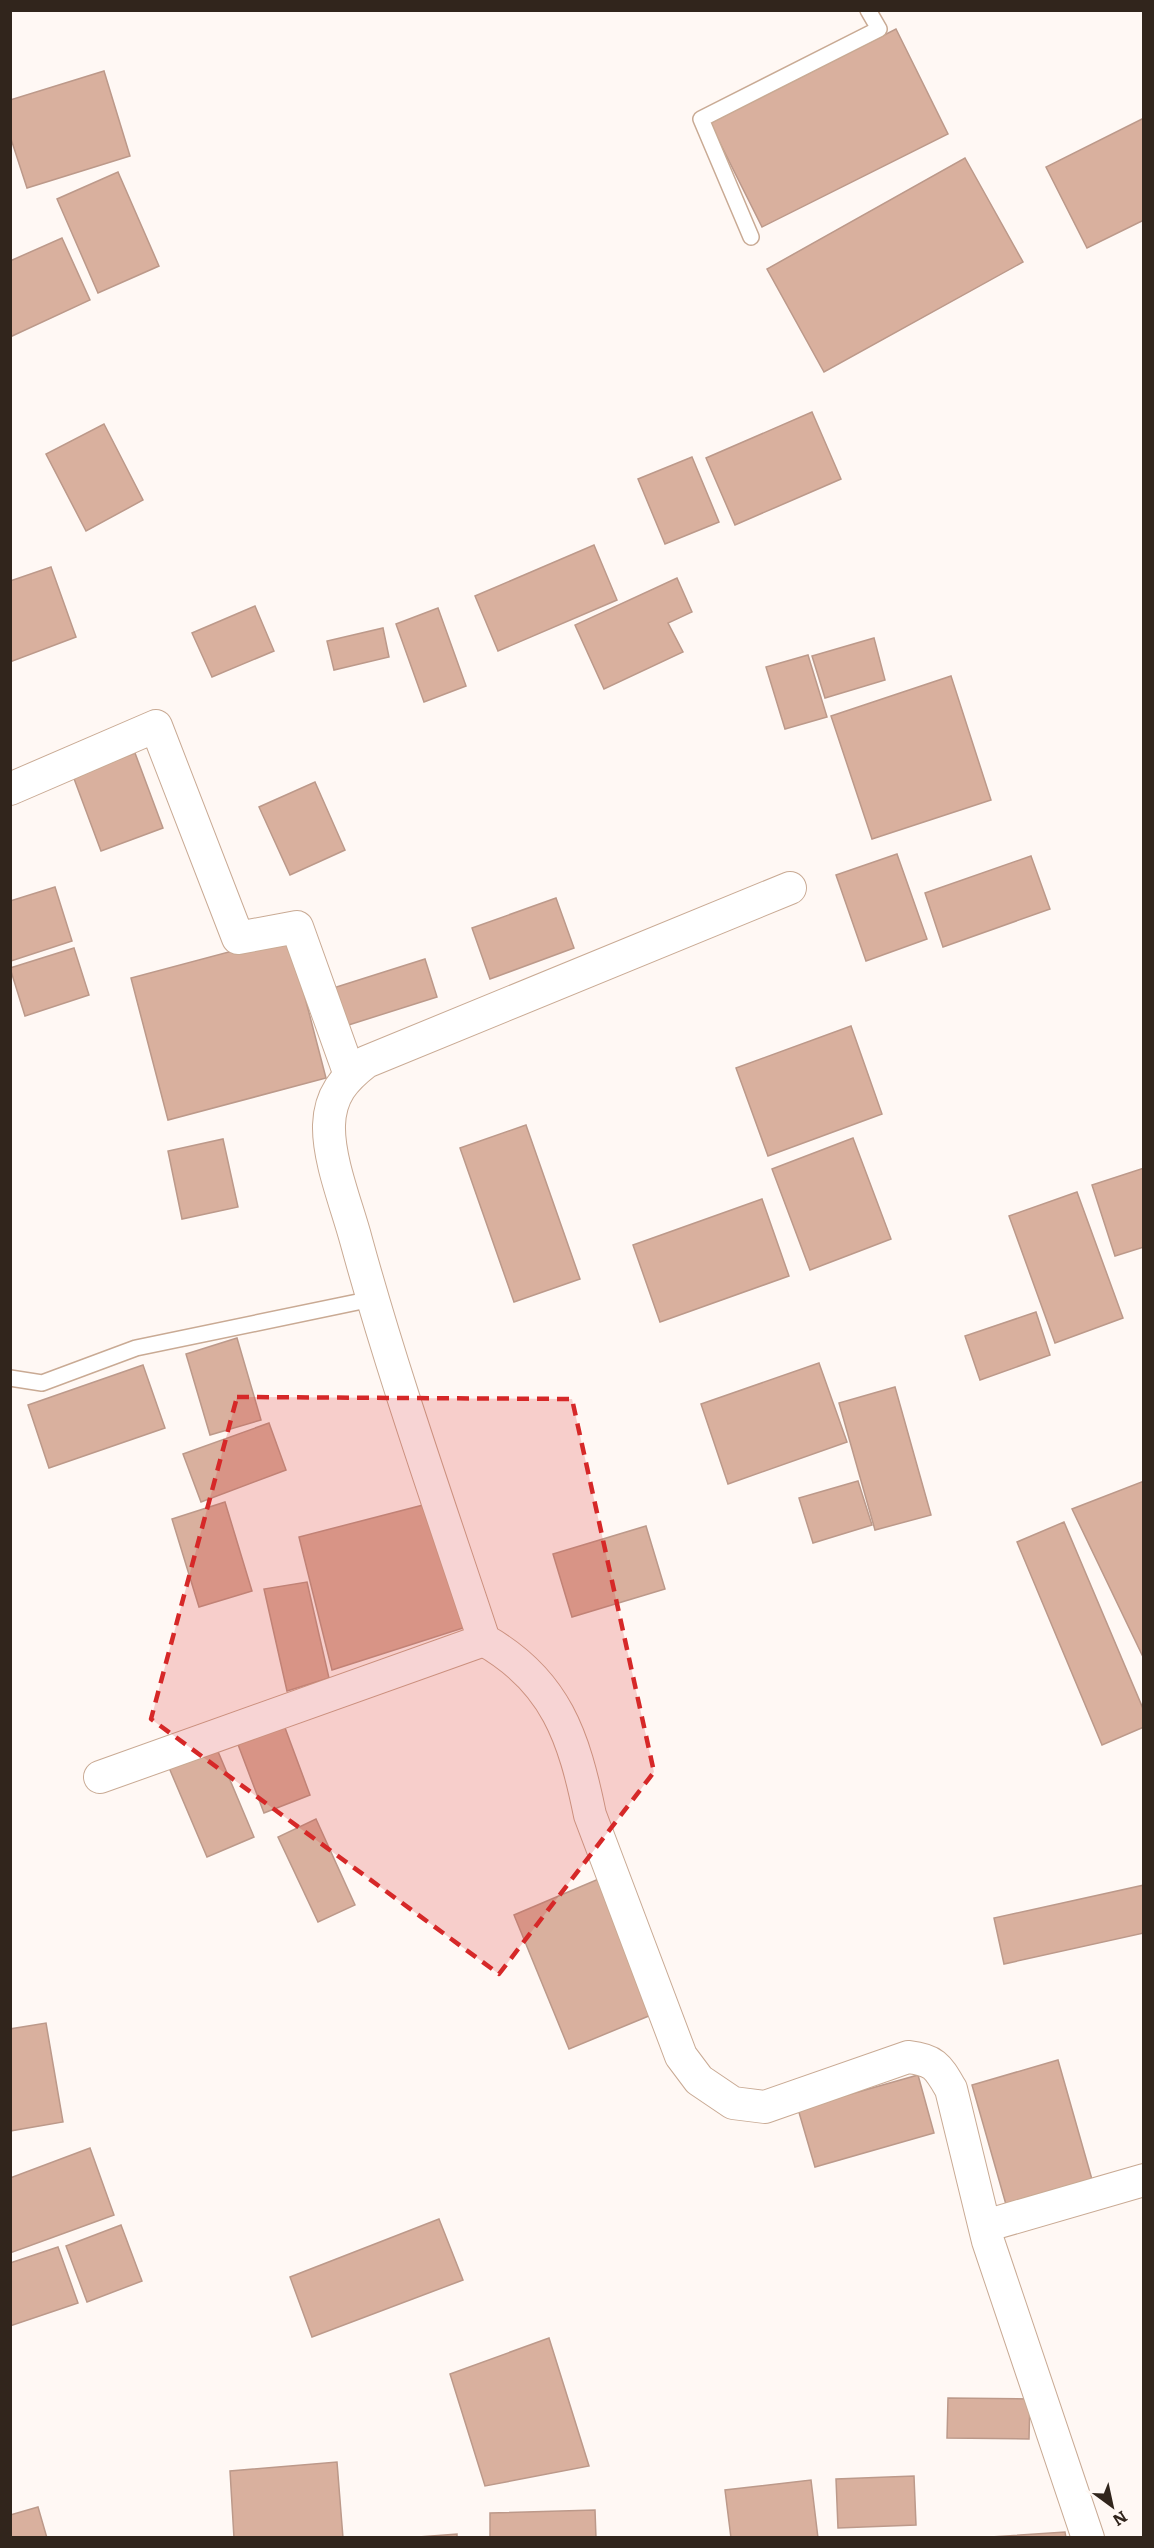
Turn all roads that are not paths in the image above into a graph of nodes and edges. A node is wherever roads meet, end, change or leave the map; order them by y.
1 (868, 10) edge
2 (751, 237) dead end
3 (10, 789) edge
4 (790, 888) dead end
5 (350, 1075) junction
6 (372, 1299) junction
7 (10, 1378) edge
8 (484, 1640) junction
9 (100, 1777) dead end
10 (1143, 2180) edge
11 (984, 2226) junction
12 (1089, 2538) edge

1 - 2 lane
3 - 5 street
4 - 5 street
5 - 6 street
6 - 7 lane
6 - 8 street
8 - 9 street
8 - 11 street
10 - 11 street
11 - 12 street

